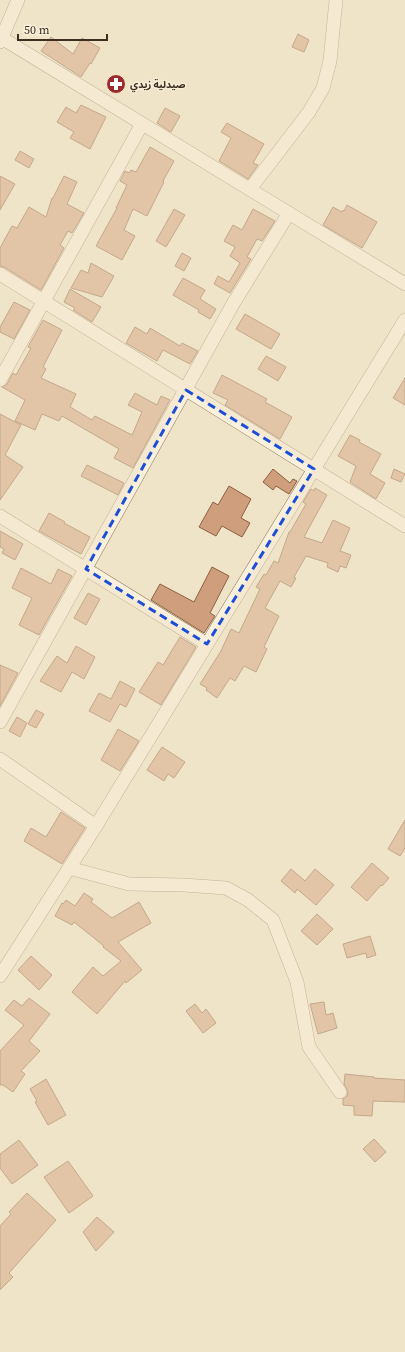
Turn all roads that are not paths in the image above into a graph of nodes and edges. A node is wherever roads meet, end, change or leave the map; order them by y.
1 (18, 0) edge
2 (336, 0) edge
3 (1, 39) edge
4 (142, 124) junction
5 (250, 189) junction
6 (289, 213) junction
7 (0, 274) edge
8 (405, 284) edge
9 (44, 301) junction
10 (405, 320) edge
11 (0, 380) edge
12 (186, 390) junction
13 (314, 469) junction
14 (0, 516) edge
15 (405, 526) edge
16 (86, 569) junction
17 (207, 644) junction
18 (0, 722) edge
19 (0, 759) edge
20 (96, 826) junction
21 (69, 868) junction
22 (0, 976) edge
23 (340, 1092) dead end

1 - 3 street
2 - 5 street
3 - 4 street
4 - 5 street
4 - 9 street
5 - 6 street
6 - 8 street
6 - 12 street
7 - 9 street
9 - 11 street
9 - 12 street
10 - 13 street
12 - 13 street
12 - 16 street
13 - 15 street
13 - 17 street
14 - 16 street
16 - 17 street
16 - 18 street
17 - 20 street
19 - 20 street
20 - 21 street
21 - 22 street
21 - 23 street

